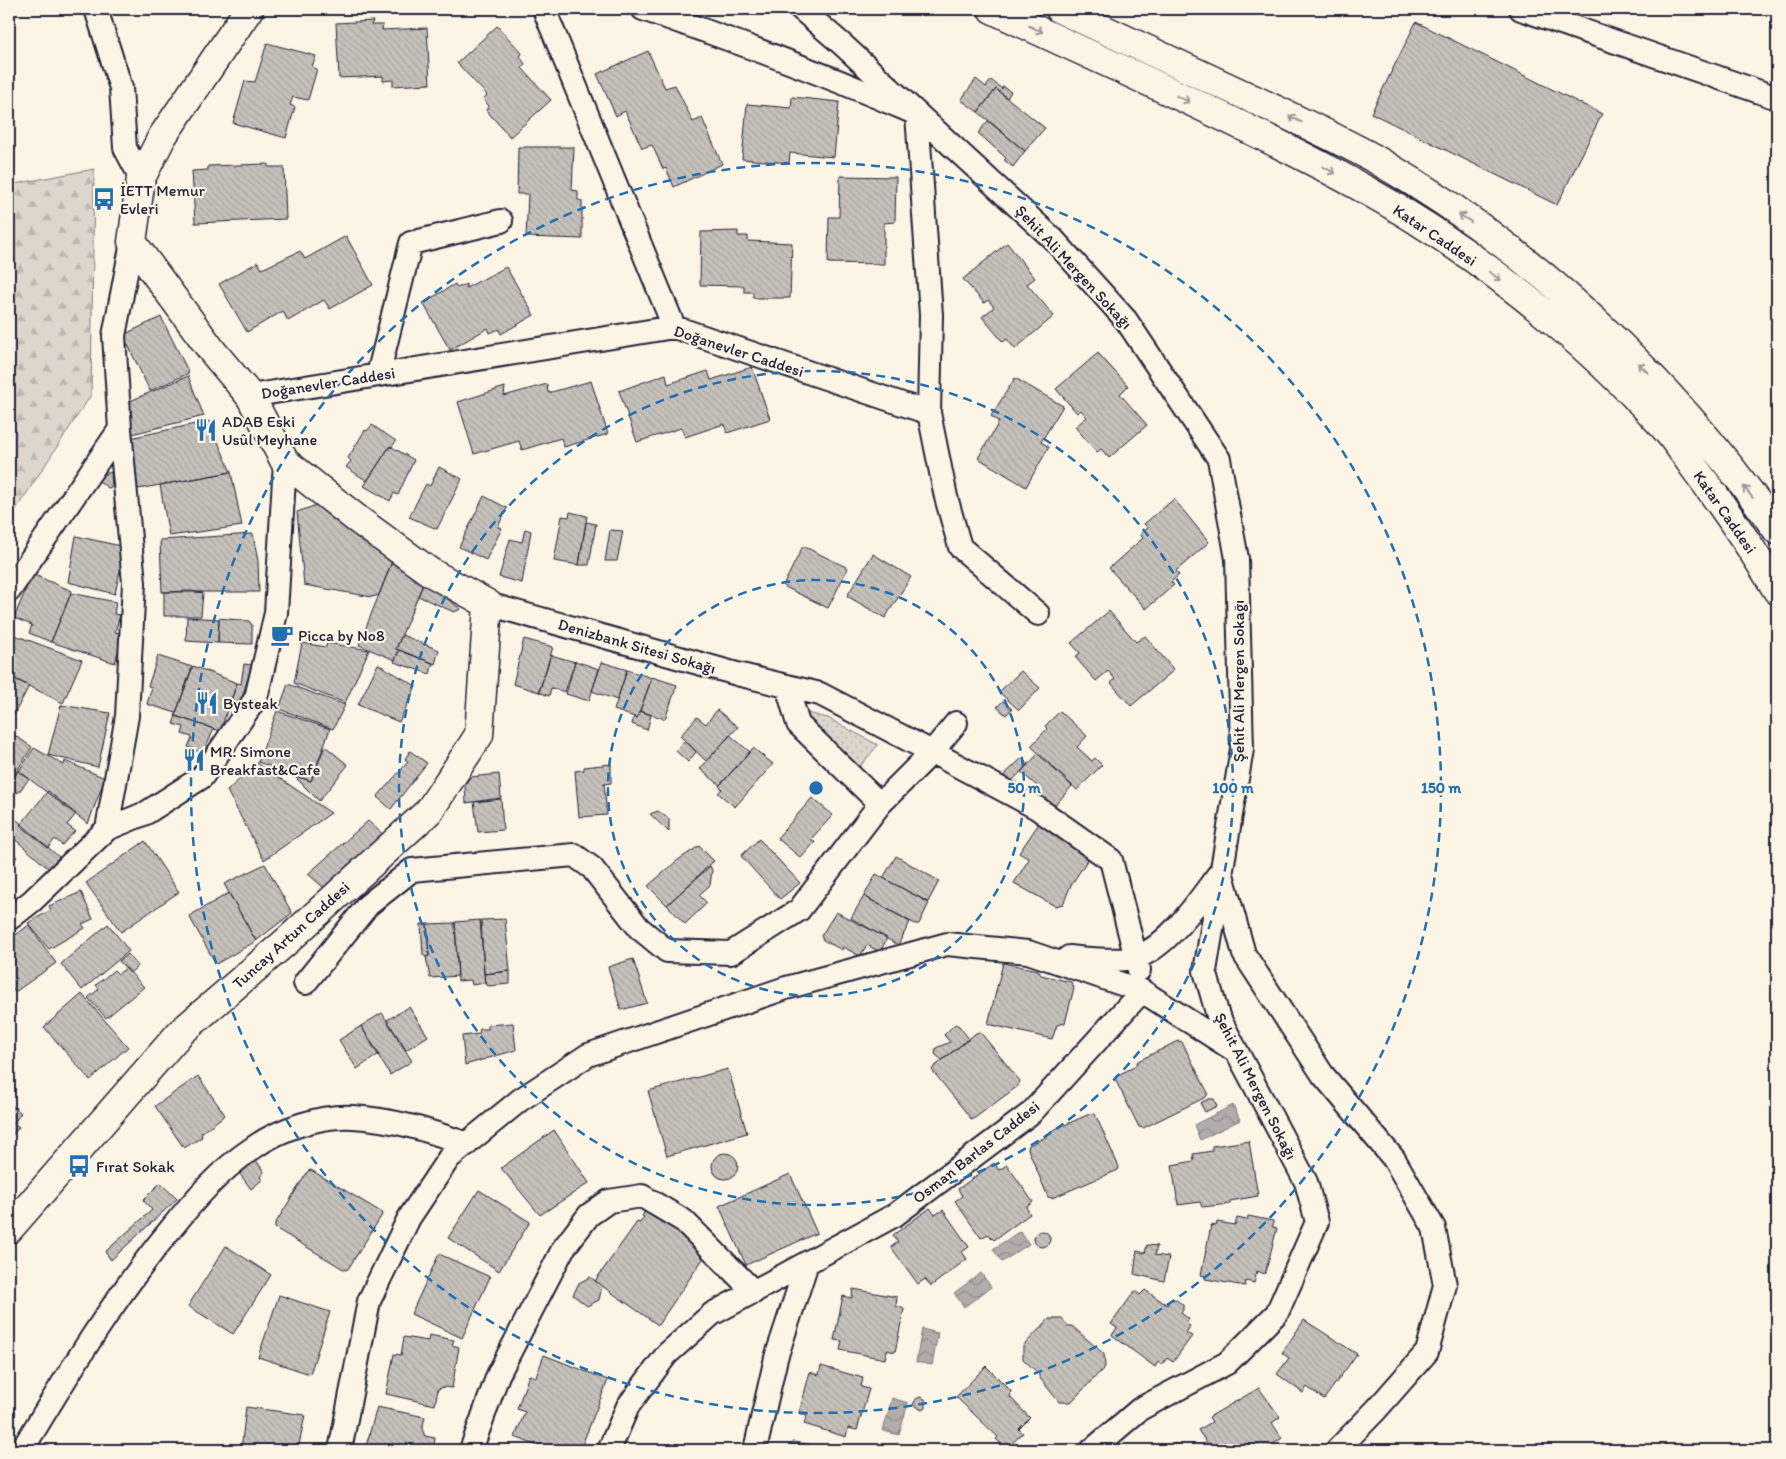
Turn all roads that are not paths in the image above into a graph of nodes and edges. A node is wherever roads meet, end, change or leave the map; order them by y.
1 (96, 9) edge
2 (249, 9) edge
3 (544, 9) edge
4 (643, 9) edge
5 (800, 9) edge
6 (992, 9) edge
7 (1060, 9) edge
8 (1521, 9) edge
9 (1777, 98) edge
10 (917, 114) junction
11 (141, 178) junction
12 (502, 221) dead end
13 (132, 242) junction
14 (674, 327) junction
15 (378, 375) junction
16 (250, 396) junction
17 (929, 414) junction
18 (120, 429) junction
19 (285, 462) junction
20 (1777, 530) edge
21 (9, 590) edge
22 (1777, 590) edge
23 (488, 604) junction
24 (1038, 614) dead end
25 (787, 686) junction
26 (956, 723) dead end
27 (932, 752) junction
28 (880, 804) junction
29 (107, 829) junction
30 (378, 856) junction
31 (1222, 871) junction
32 (400, 879) junction
33 (9, 920) edge
34 (1028, 952) junction
35 (1138, 957) junction
36 (305, 983) dead end
37 (1142, 991) junction
38 (1236, 1052) junction
39 (467, 1144) junction
40 (9, 1229) edge
41 (807, 1263) junction
42 (754, 1292) junction
43 (22, 1450) edge
44 (340, 1450) edge
45 (471, 1450) edge
46 (609, 1450) edge
47 (755, 1450) edge
48 (1092, 1450) edge
49 (1336, 1450) edge

1 - 11 street
2 - 11 main road
3 - 14 street
4 - 10 street
5 - 10 street, Şehit Ali Mergen Sokağı
6 -> 22 main road, Katar Caddesi
20 -> 7 main road, Katar Caddesi
8 - 9 street
10 - 17 street
10 - 31 street, Şehit Ali Mergen Sokağı
11 - 13 main road
12 - 15 street
13 - 16 main road
13 - 18 street
14 - 15 street, Doğanevler Caddesi
14 - 17 street, Doğanevler Caddesi
15 - 16 street, Doğanevler Caddesi
16 - 19 main road
17 - 24 street
18 - 21 street
18 - 29 street
19 - 23 main road
19 - 29 street
23 - 25 street, Denizbank Sitesi Sokağı
23 - 30 main road, Tuncay Artun Caddesi
25 - 27 street, Denizbank Sitesi Sokağı
25 - 28 street
26 - 27 street
27 - 28 street
27 - 35 street, Denizbank Sitesi Sokağı
28 - 32 street
29 - 33 street
30 - 32 street
30 - 40 main road, Tuncay Artun Caddesi
31 - 35 street
31 - 38 street, Şehit Ali Mergen Sokağı
31 - 49 street
32 - 36 street
34 - 35 street
34 - 37 street
34 - 39 street
35 - 37 street, Denizbank Sitesi Sokağı
37 - 38 street
37 - 41 street, Osman Barlas Caddesi
38 - 48 street, Şehit Ali Mergen Sokağı
39 - 43 street
39 - 44 street
41 - 42 street, Osman Barlas Caddesi
41 - 47 street
42 - 45 street
42 - 46 street, Osman Barlas Caddesi

